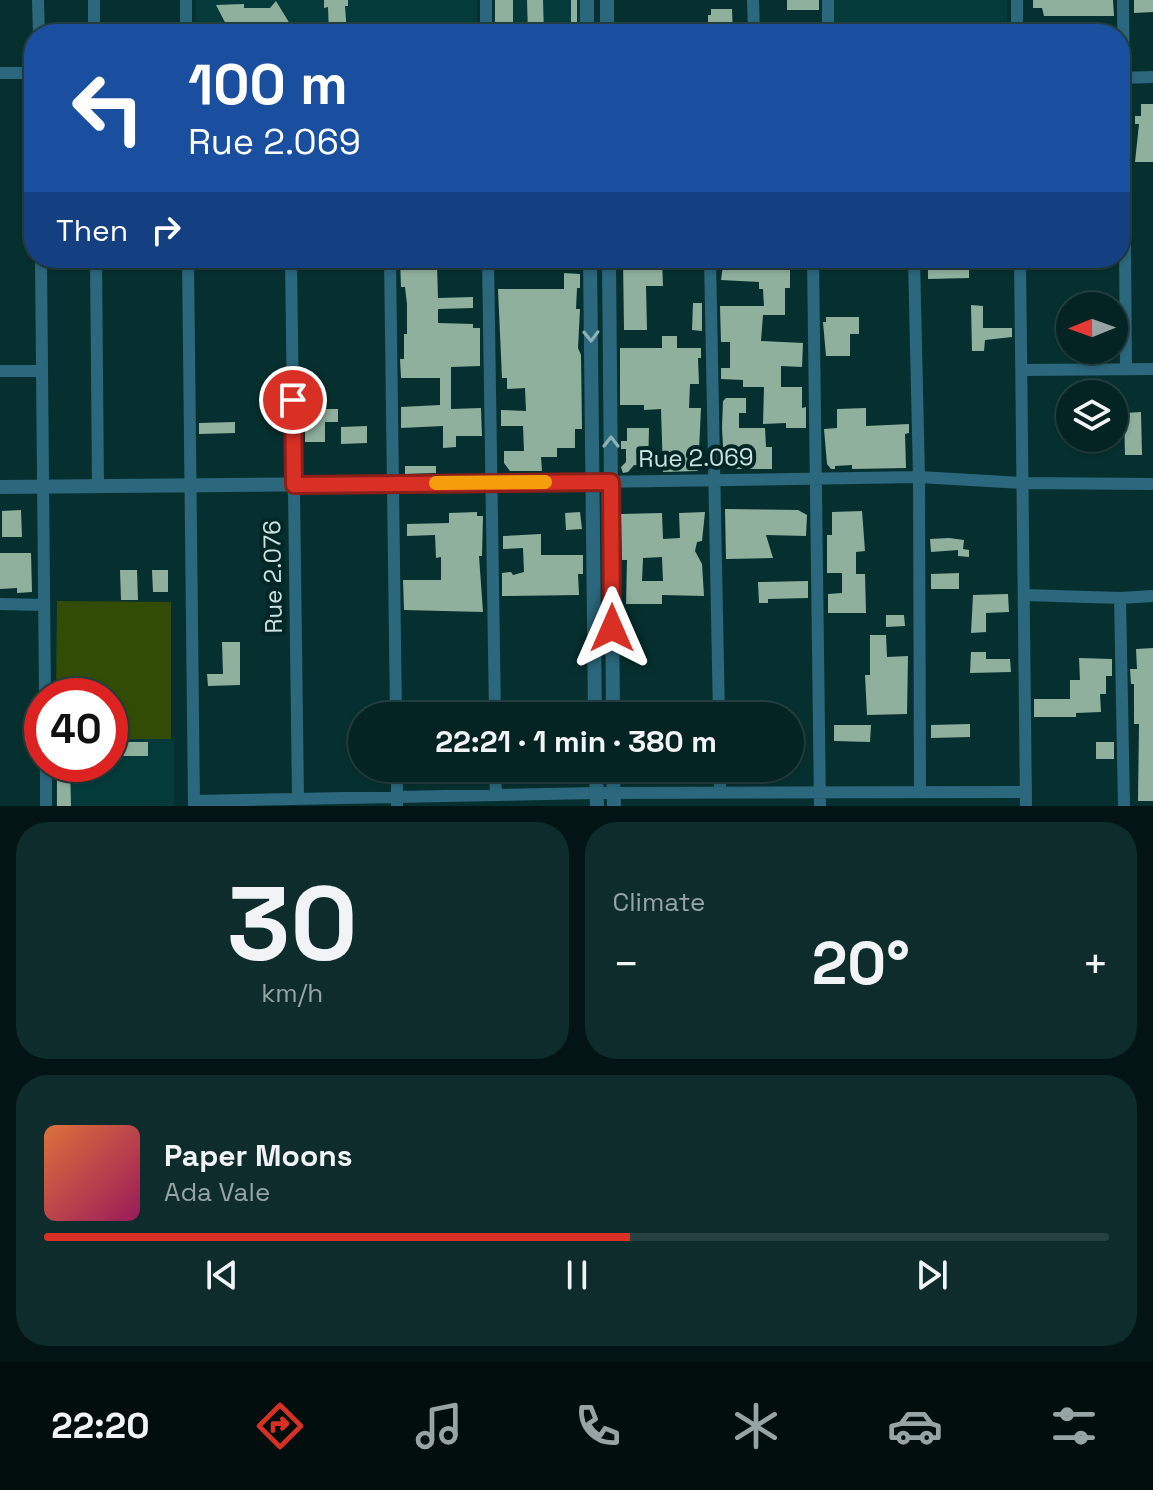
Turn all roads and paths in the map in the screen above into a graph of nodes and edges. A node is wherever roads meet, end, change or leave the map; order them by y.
1 (38, 0) edge
2 (94, 0) edge
3 (186, 0) edge
4 (486, 0) edge
5 (587, 0) edge
6 (607, 0) edge
7 (753, 0) edge
8 (828, 0) edge
9 (1017, 0) edge
10 (1123, 0) edge
11 (39, 24) edge
12 (94, 24) edge
13 (186, 24) edge
14 (486, 24) edge
15 (587, 24) edge
16 (607, 24) edge
17 (754, 24) edge
18 (828, 24) edge
19 (1017, 24) edge
20 (1123, 24) edge
21 (0, 73) edge
22 (24, 73) edge
23 (1153, 77) edge
24 (1130, 78) edge
25 (41, 268) edge
26 (96, 268) edge
27 (188, 268) edge
28 (291, 268) edge
29 (390, 268) edge
30 (488, 268) edge
31 (590, 268) edge
32 (609, 268) edge
33 (710, 268) edge
34 (813, 268) edge
35 (914, 268) edge
36 (1020, 268) edge
37 (1125, 268) edge
38 (1126, 369) junction
39 (1153, 369) edge
40 (1023, 370) junction
41 (0, 371) edge
42 (42, 371) junction
43 (816, 477) junction
44 (919, 477) junction
45 (714, 480) junction
46 (593, 482) junction
47 (611, 482) junction
48 (493, 483) junction
49 (1023, 483) junction
50 (393, 484) junction
51 (1153, 484) edge
52 (294, 485) junction
53 (191, 486) junction
54 (0, 487) edge
55 (43, 487) junction
56 (98, 487) junction
57 (1024, 595) junction
58 (1153, 596) edge
59 (1120, 598) junction
60 (0, 604) edge
61 (44, 605) junction
62 (45, 678) edge
63 (396, 702) edge
64 (495, 702) edge
65 (595, 702) edge
66 (613, 702) edge
67 (719, 702) edge
68 (46, 782) edge
69 (496, 782) edge
70 (720, 782) edge
71 (920, 792) junction
72 (1026, 792) junction
73 (720, 793) junction
74 (496, 795) junction
75 (298, 799) junction
76 (820, 799) edge
77 (596, 800) edge
78 (614, 800) edge
79 (397, 801) edge
80 (194, 803) edge
81 (46, 806) edge
82 (1026, 806) edge
83 (1124, 806) edge

1 - 11 street
2 - 12 street
3 - 13 street
4 - 14 street
5 - 15 street
6 - 16 street
7 - 17 street
8 - 18 street
9 - 19 street
10 - 20 street
21 - 22 street
23 - 24 street
25 - 42 street
26 - 56 street
27 - 53 street
28 - 52 street, Rue 2.076
29 - 50 street
30 - 48 street
31 -> 46 street
47 -> 32 street
33 - 45 street
34 - 43 street
35 - 44 street
36 - 40 street
37 - 38 street
38 - 39 street
38 - 40 street
40 - 49 street
41 - 42 street
42 - 55 street
43 - 44 street, Rue 2.069
43 - 45 street, Rue 2.069
43 - 76 street
44 - 49 street, Rue 2.069
44 - 71 street
45 - 47 street, Rue 2.069
45 - 67 street
46 - 47 street, Rue 2.069
46 - 48 street, Rue 2.069
46 - 65 street
47 - 66 street
48 - 50 street, Rue 2.069
48 - 64 street
49 - 51 street, Rue 2.069
49 - 57 street
50 - 52 street, Rue 2.069
50 - 63 street
52 - 53 street, Rue 2.069
52 - 75 street, Rue 2.076
53 - 56 street, Rue 2.069
53 - 80 street
54 - 55 street, Rue 2.069
55 - 56 street, Rue 2.069
55 - 61 street
57 - 59 street
57 - 72 street
58 - 59 street
59 - 83 street
60 - 61 street
61 - 62 street
68 - 81 street
69 - 74 street
70 - 73 street
71 - 72 street
71 - 76 street
72 - 82 street
73 - 76 street
73 - 78 street
74 - 77 street
74 - 79 street
75 - 79 street
75 - 80 street
77 - 78 street

